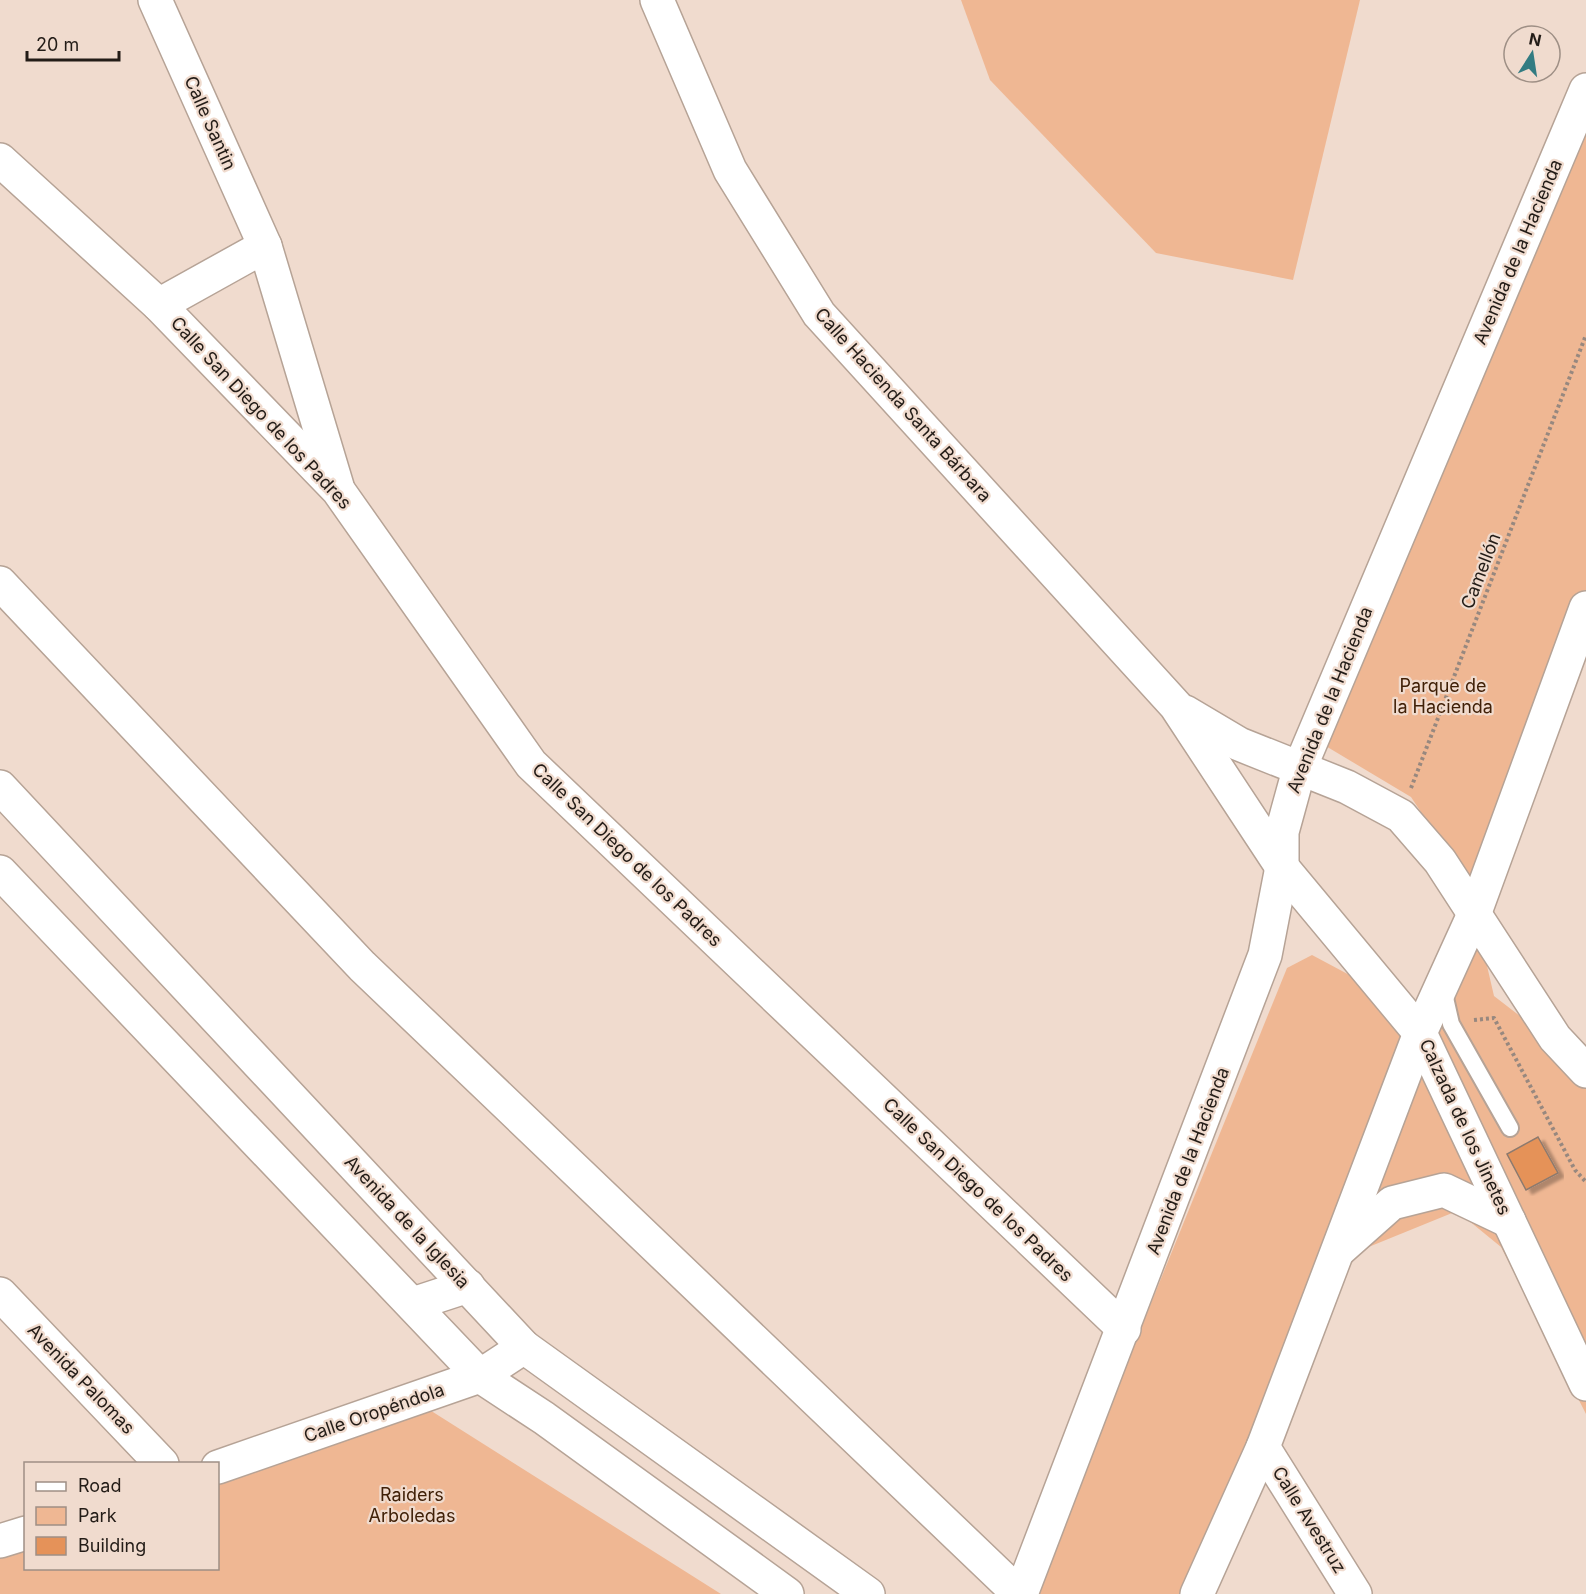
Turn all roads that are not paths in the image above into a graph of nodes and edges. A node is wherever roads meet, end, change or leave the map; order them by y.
1 (155, 0) edge
2 (657, 0) edge
3 (1586, 90) edge
4 (0, 160) edge
5 (266, 246) junction
6 (159, 305) junction
7 (338, 490) junction
8 (0, 583) edge
9 (1586, 608) edge
10 (1176, 706) junction
11 (1299, 770) junction
12 (0, 787) edge
13 (1282, 867) junction
14 (0, 872) edge
15 (1475, 912) junction
16 (1435, 1028) junction
17 (1586, 1071) edge
18 (1510, 1128) dead end
19 (1509, 1221) junction
20 (1338, 1250) junction
21 (468, 1286) junction
22 (0, 1294) edge
23 (413, 1304) junction
24 (1124, 1329) junction
25 (524, 1347) junction
26 (480, 1376) junction
27 (1586, 1384) edge
28 (1263, 1447) junction
29 (160, 1462) edge
30 (219, 1467) edge
31 (24, 1534) edge
32 (0, 1541) edge
33 (787, 1594) edge
34 (868, 1594) edge
35 (1020, 1594) edge
36 (1197, 1594) edge
37 (1355, 1594) edge

1 - 5 street, Calle Santin
2 - 10 street, Calle Hacienda Santa Bárbara
3 - 11 street, Avenida de la Hacienda
4 - 6 street, Calle San Diego de los Padres
5 - 6 street
5 - 7 street, Calle Santin
6 - 7 street, Calle San Diego de los Padres
7 - 24 street, Calle San Diego de los Padres
8 - 35 street
9 - 15 street
10 - 11 street, Calle Hacienda Santa Bárbara
10 - 13 street, Calle Hacienda Santa Bárbara
11 - 13 street, Avenida de la Hacienda
11 - 15 street
12 - 21 street, Avenida de la Iglesia
13 - 16 street, Calzada de los Jinetes
13 - 24 street, Avenida de la Hacienda
14 - 23 street
15 - 16 street
15 - 17 street
16 - 18 lane
16 - 19 street, Calzada de los Jinetes
16 - 20 street
19 - 20 street
19 - 27 street, Calzada de los Jinetes
20 - 28 street
21 - 23 street
21 - 25 street, Avenida de la Iglesia
22 - 29 street, Avenida Palomas
23 - 26 street
24 - 35 street, Avenida de la Hacienda
25 - 26 street, Calle Oropéndola
25 - 34 street, Avenida de la Iglesia
26 - 30 street, Calle Oropéndola
26 - 33 street
28 - 36 street
28 - 37 street, Calle Avestruz
31 - 32 street

